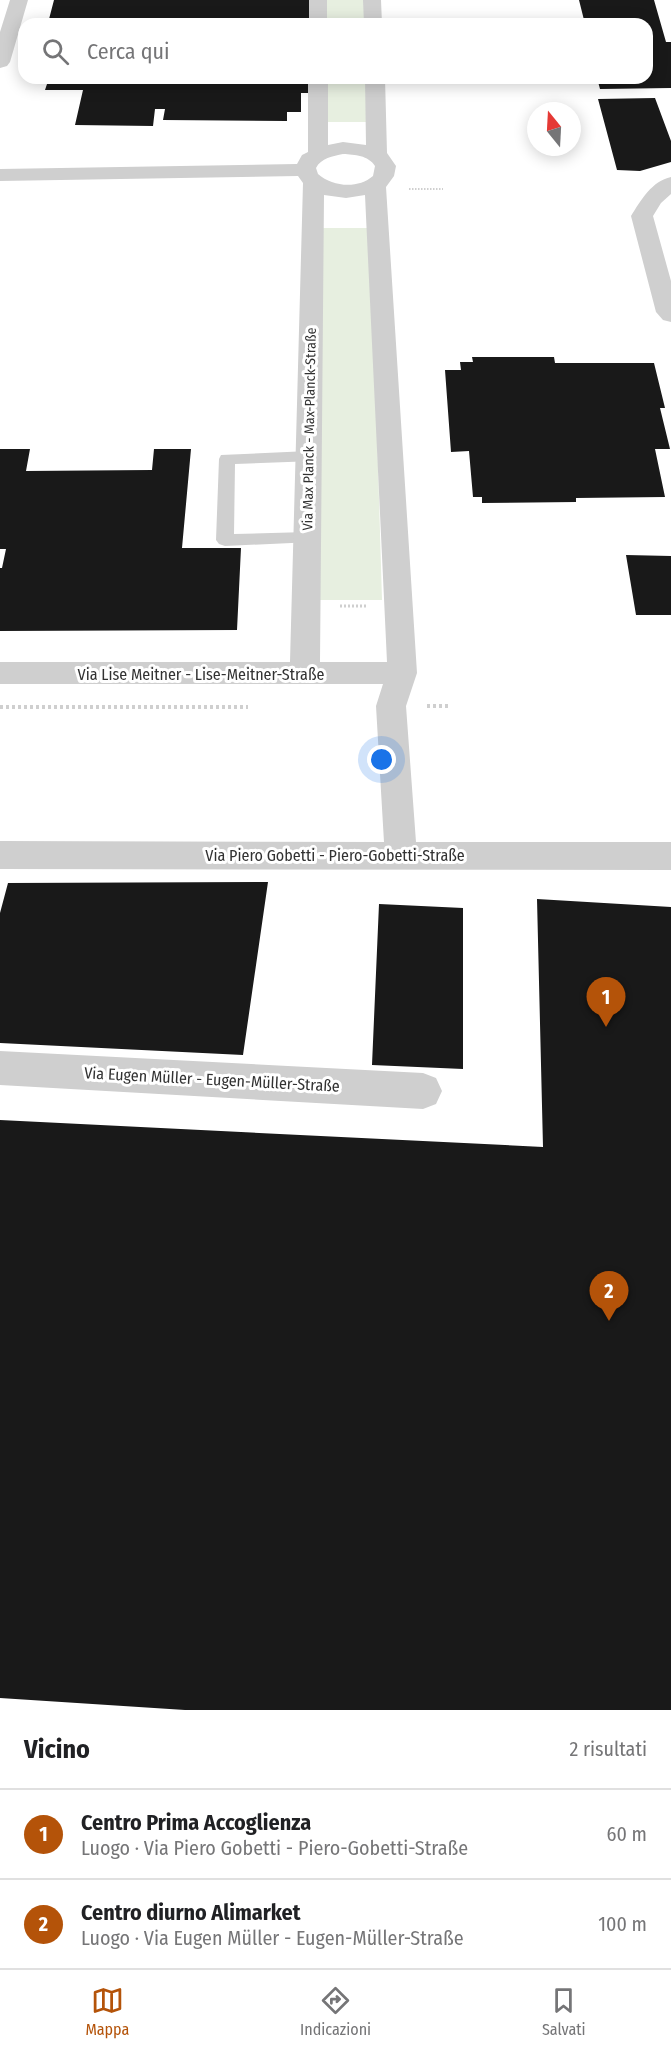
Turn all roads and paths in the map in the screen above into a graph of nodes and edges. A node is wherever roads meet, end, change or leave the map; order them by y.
1 (19, 0) edge
2 (318, 0) edge
3 (372, 0) edge
4 (318, 18) edge
5 (373, 18) edge
6 (0, 62) edge
7 (318, 84) edge
8 (375, 84) edge
9 (377, 156) junction
10 (0, 175) edge
11 (316, 176) junction
12 (671, 183) edge
13 (375, 185) junction
14 (671, 315) edge
15 (309, 457) junction
16 (308, 538) junction
17 (306, 606) junction
18 (399, 606) junction
19 (0, 673) edge
20 (402, 673) junction
21 (305, 674) junction
22 (0, 855) edge
23 (400, 855) junction
24 (671, 856) edge
25 (0, 1068) edge
26 (423, 1091) dead end

1 - 6 street
2 - 4 street
3 - 5 street
7 - 11 street, Via Max Planck - Max-Planck-Straße
8 - 9 street
9 - 11 street
9 - 13 street
10 - 11 street
11 - 13 street
11 - 15 street, Via Max Planck - Max-Planck-Straße
12 - 14 street
13 - 18 street
15 - 16 street, Via Max Planck - Max-Planck-Straße
15 - 16 lane
16 - 17 street, Via Max Planck - Max-Planck-Straße
17 - 18 path
17 - 21 street, Via Max Planck - Max-Planck-Straße
18 - 20 street
19 - 21 street, Via Lise Meitner - Lise-Meitner-Straße
20 - 21 street, Via Lise Meitner - Lise-Meitner-Straße
20 - 23 street
22 - 23 street, Via Piero Gobetti - Piero-Gobetti-Straße
23 - 24 street, Via Piero Gobetti - Piero-Gobetti-Straße
25 - 26 street, Via Eugen Müller - Eugen-Müller-Straße

